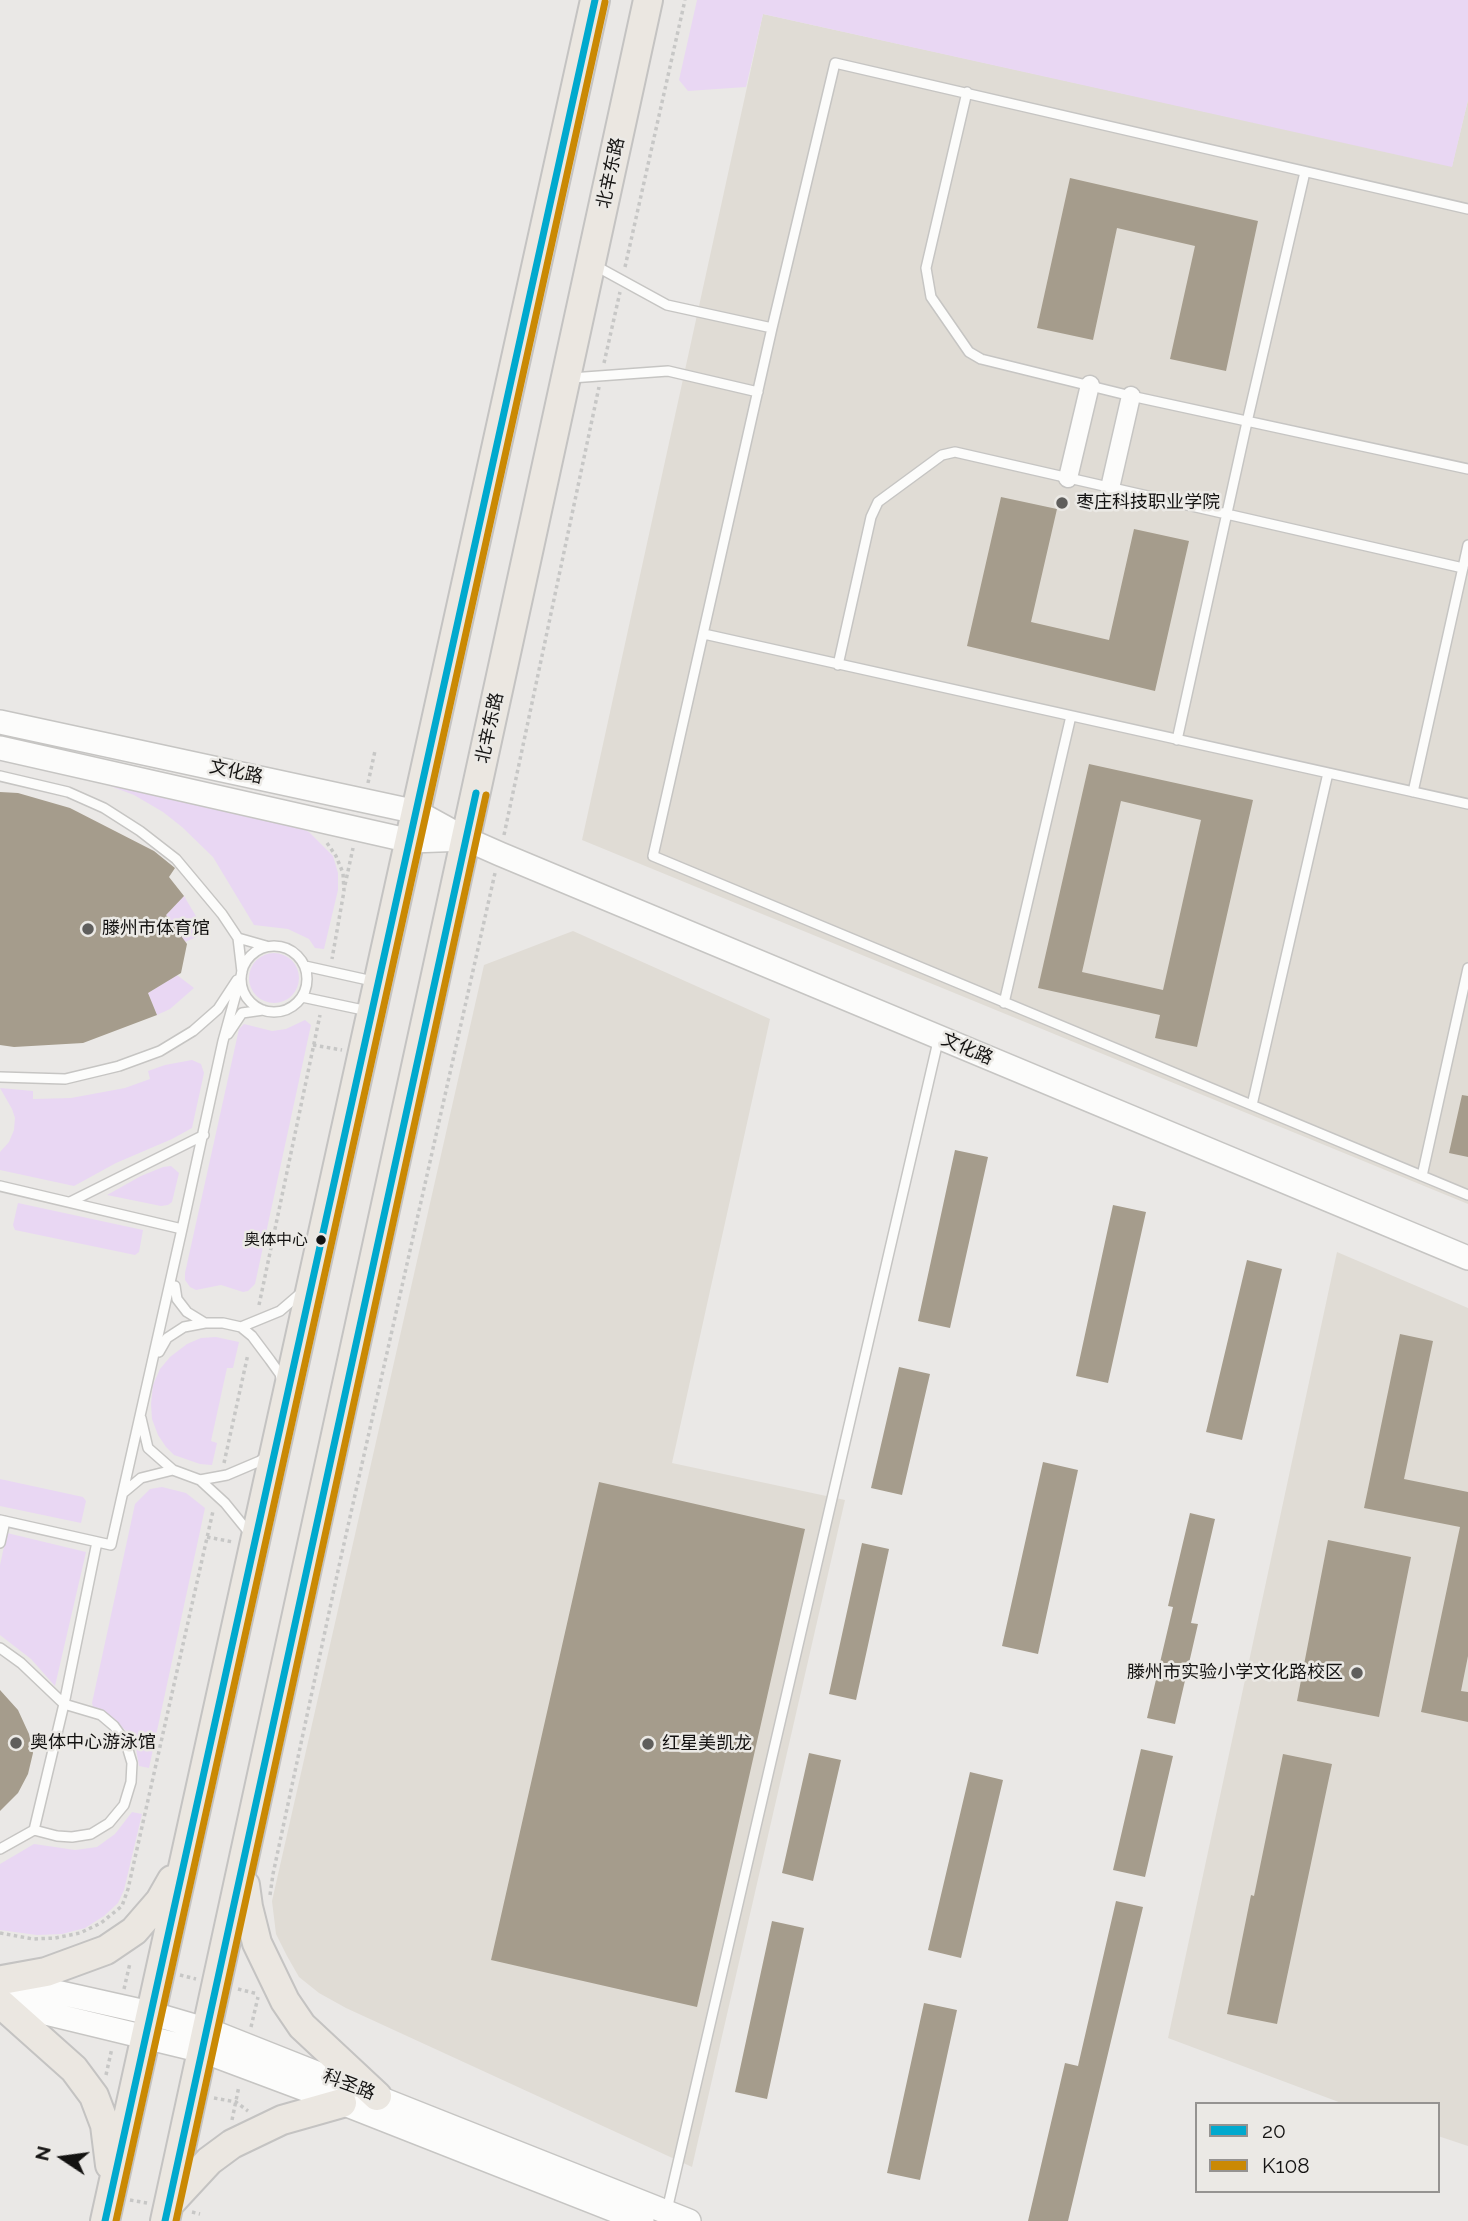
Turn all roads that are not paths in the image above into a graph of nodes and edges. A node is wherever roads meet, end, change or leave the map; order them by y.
1 (595, 0) edge
2 (648, 0) edge
3 (967, 92) junction
4 (1305, 172) junction
5 (1468, 209) edge
6 (591, 264) junction
7 (772, 328) junction
8 (566, 379) junction
9 (1090, 385) junction
10 (758, 391) junction
11 (1131, 396) junction
12 (1247, 422) junction
13 (1468, 468) edge
14 (1068, 478) junction
15 (1111, 488) junction
16 (1226, 515) junction
17 (1468, 545) edge
18 (1463, 568) junction
19 (704, 634) junction
20 (838, 665) junction
21 (1071, 716) junction
22 (0, 722) edge
23 (1177, 740) junction
24 (0, 748) edge
25 (1328, 773) junction
26 (0, 776) edge
27 (1413, 792) junction
28 (1468, 804) edge
29 (417, 812) junction
30 (466, 839) junction
31 (411, 841) junction
32 (238, 938) junction
33 (268, 946) junction
34 (305, 966) junction
35 (1468, 968) edge
36 (242, 972) junction
37 (378, 982) junction
38 (302, 997) junction
39 (1004, 1003) junction
40 (264, 1010) junction
41 (372, 1011) junction
42 (939, 1037) junction
43 (223, 1041) junction
44 (0, 1077) edge
45 (1252, 1105) junction
46 (204, 1135) junction
47 (1422, 1176) junction
48 (0, 1186) edge
49 (1468, 1195) edge
50 (70, 1202) junction
51 (182, 1229) junction
52 (1468, 1258) edge
53 (176, 1263) junction
54 (311, 1285) junction
55 (205, 1323) junction
56 (241, 1327) junction
57 (151, 1371) junction
58 (286, 1397) junction
59 (140, 1416) junction
60 (275, 1449) junction
61 (173, 1471) junction
62 (200, 1480) junction
63 (123, 1493) junction
64 (2, 1521) edge
65 (254, 1539) junction
66 (97, 1542) junction
67 (0, 1543) edge
68 (0, 1648) edge
69 (64, 1704) junction
70 (34, 1830) junction
71 (0, 1849) edge
72 (184, 1859) junction
73 (243, 1869) junction
74 (1, 1991) edge
75 (148, 2025) junction
76 (205, 2040) junction
77 (377, 2096) junction
78 (342, 2103) junction
79 (109, 2203) edge
80 (168, 2211) edge
81 (667, 2212) junction
82 (642, 2221) edge
83 (689, 2221) edge

1 - 29 main road
2 - 6 main road, 北辛东路
3 - 4 lane
3 - 7 lane
3 - 9 lane
4 - 5 lane
4 - 12 lane
6 - 7 lane
6 - 8 main road, 北辛东路
7 - 10 lane
8 - 10 lane
8 - 30 main road, 北辛东路
9 - 11 lane
9 - 14 street
10 - 19 lane
11 - 12 lane
11 - 15 street
12 - 13 lane
12 - 16 lane
14 - 15 lane
14 - 20 lane
15 - 16 lane
16 - 18 lane
16 - 23 lane
17 - 18 lane
18 - 27 lane
19 - 20 lane
19 - 39 lane
20 - 21 lane
21 - 23 lane
21 - 39 lane
22 - 29 street, 文化路
23 - 25 lane
24 - 31 street, 文化路
25 - 27 lane
25 - 45 lane
26 - 32 lane
27 - 28 lane
29 - 30 street, 文化路
29 - 31 main road
30 - 31 street, 文化路
30 - 42 street, 文化路
30 - 73 main road, 北辛东路
31 - 37 main road
32 - 33 lane
32 - 36 lane
33 - 34 lane
33 - 36 lane
34 - 37 lane
34 - 38 lane
35 - 47 lane
36 - 40 lane
36 - 43 lane
36 - 44 lane
37 - 41 main road
38 - 40 lane
38 - 41 lane
39 - 45 lane
40 - 43 lane
41 - 54 main road
42 - 52 street, 文化路
42 - 81 lane
43 - 46 lane
45 - 47 lane
46 - 50 lane
46 - 51 lane
47 - 49 lane
48 - 50 lane
50 - 51 lane
51 - 53 lane
53 - 55 lane
53 - 57 lane
54 - 56 lane
54 - 58 main road
55 - 56 lane
55 - 57 lane
56 - 58 lane
57 - 59 lane
58 - 60 main road
59 - 61 lane
59 - 63 lane
60 - 62 lane
60 - 65 main road
61 - 62 lane
61 - 63 lane
62 - 65 lane
63 - 66 lane
64 - 66 lane
64 - 67 lane
65 - 72 main road
66 - 69 lane
68 - 69 lane
69 - 70 lane
69 - 70 lane
70 - 71 lane
72 - 74 main road
72 - 75 main road
73 - 76 main road, 北辛东路
73 - 77 main road
74 - 75 street, 科圣路
74 - 79 main road
75 - 76 street, 科圣路
75 - 79 main road
76 - 77 street, 科圣路
76 - 78 street, 科圣路
76 - 80 main road, 北辛东路
77 - 81 street, 科圣路
78 - 80 main road
78 - 82 street, 科圣路
81 - 83 street, 科圣路

